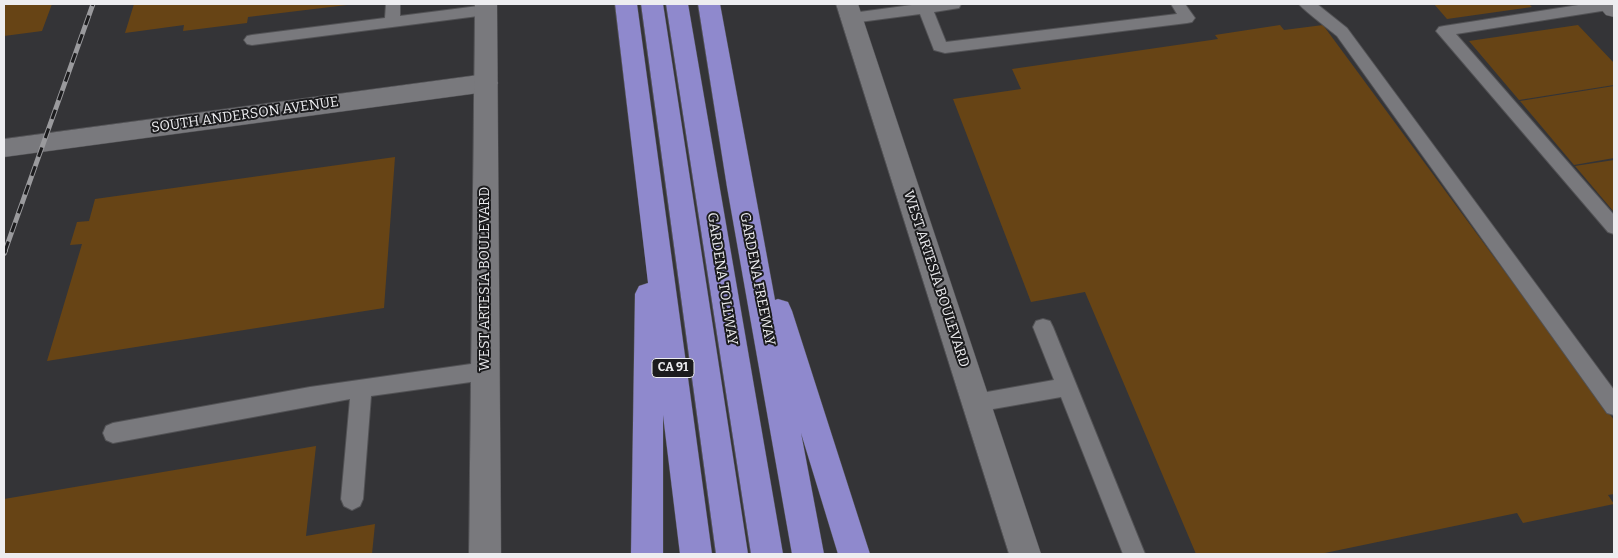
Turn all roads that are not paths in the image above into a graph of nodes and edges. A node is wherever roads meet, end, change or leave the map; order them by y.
1 (393, 4) edge
2 (626, 4) edge
3 (652, 4) edge
4 (677, 4) edge
5 (709, 4) edge
6 (954, 4) edge
7 (1178, 4) edge
8 (1306, 4) edge
9 (1610, 6) edge
10 (486, 7) edge
11 (925, 8) junction
12 (850, 11) edge
13 (392, 22) junction
14 (252, 40) dead end
15 (486, 83) junction
16 (4, 148) edge
17 (649, 182) junction
18 (740, 188) junction
19 (1614, 227) edge
20 (1043, 327) dead end
21 (485, 371) junction
22 (1067, 387) junction
23 (361, 389) junction
24 (976, 402) junction
25 (1614, 406) edge
26 (113, 433) dead end
27 (352, 499) dead end
28 (485, 554) edge
29 (647, 554) edge
30 (696, 554) edge
31 (732, 554) edge
32 (767, 554) edge
33 (808, 554) edge
34 (854, 554) edge
35 (1025, 554) edge
36 (1134, 554) edge

1 - 13 lane
2 - 17 highway, CA 91
3 - 31 highway, GARDENA TOLLWAY
4 - 32 highway, GARDENA TOLLWAY
5 - 18 highway, GARDENA FREEWAY
6 - 11 lane
7 - 11 lane
8 - 25 lane
9 - 19 lane
10 - 13 lane
10 - 15 main road, WEST ARTESIA BOULEVARD
11 - 12 lane
12 - 24 main road, WEST ARTESIA BOULEVARD
13 - 14 lane
15 - 16 main road, SOUTH ANDERSON AVENUE
15 - 21 main road, WEST ARTESIA BOULEVARD
17 - 29 highway
17 - 30 highway, CA 91
18 - 33 highway, GARDENA FREEWAY
18 - 34 highway
20 - 22 lane
21 - 23 lane
21 - 28 main road, WEST ARTESIA BOULEVARD
22 - 24 lane
22 - 36 lane
23 - 26 lane
23 - 27 lane
24 - 35 main road, WEST ARTESIA BOULEVARD

